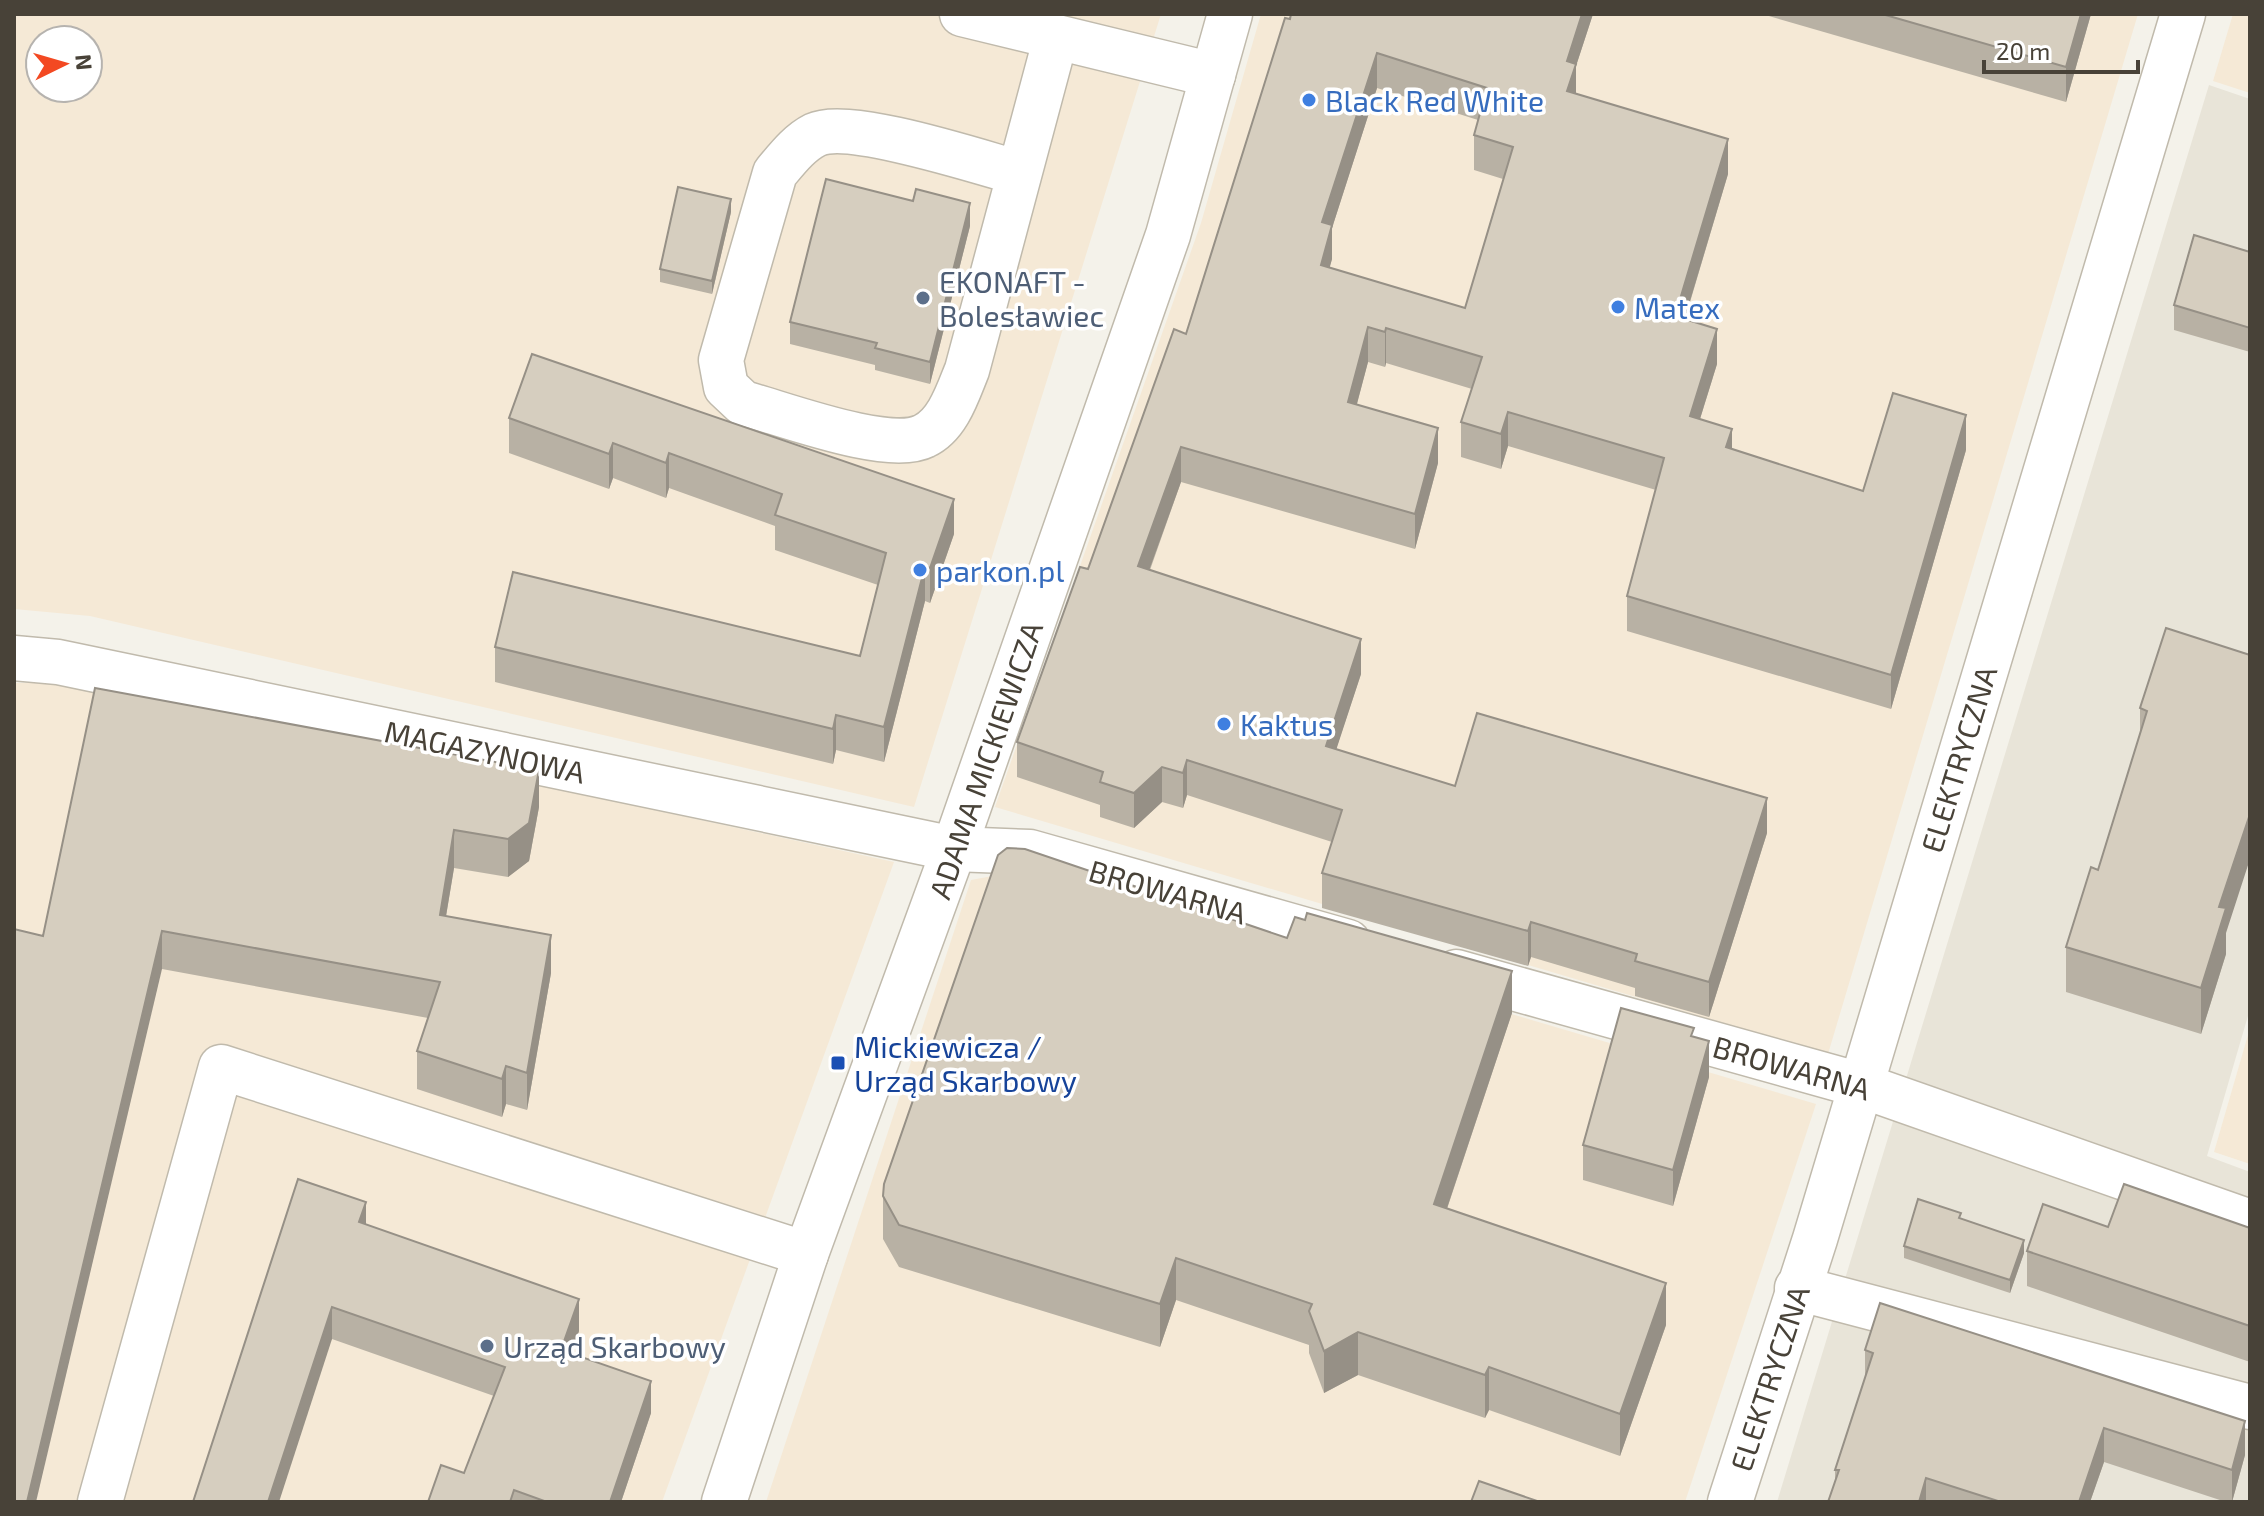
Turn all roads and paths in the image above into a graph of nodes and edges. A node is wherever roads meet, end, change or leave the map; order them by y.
1 (962, 14) edge
2 (1230, 14) edge
3 (2183, 14) edge
4 (1056, 37) junction
5 (1213, 75) junction
6 (1019, 173) junction
7 (14, 658) edge
8 (954, 849) junction
9 (1860, 1085) junction
10 (2250, 1222) edge
11 (806, 1254) junction
12 (1797, 1288) junction
13 (2250, 1407) edge
14 (100, 1502) edge
15 (724, 1502) edge
16 (1730, 1502) edge

1 - 4 street
2 - 5 street, ADAMA MICKIEWICZA
3 - 9 street, ELEKTRYCZNA
4 - 5 street
4 - 6 street
5 - 8 street, ADAMA MICKIEWICZA
6 - 6 street
7 - 8 street, MAGAZYNOWA
8 - 9 street, BROWARNA
8 - 11 street, ADAMA MICKIEWICZA
9 - 10 street, BROWARNA
9 - 12 street, ELEKTRYCZNA
11 - 14 street
11 - 15 street, ADAMA MICKIEWICZA
12 - 13 street
12 - 16 street, ELEKTRYCZNA

